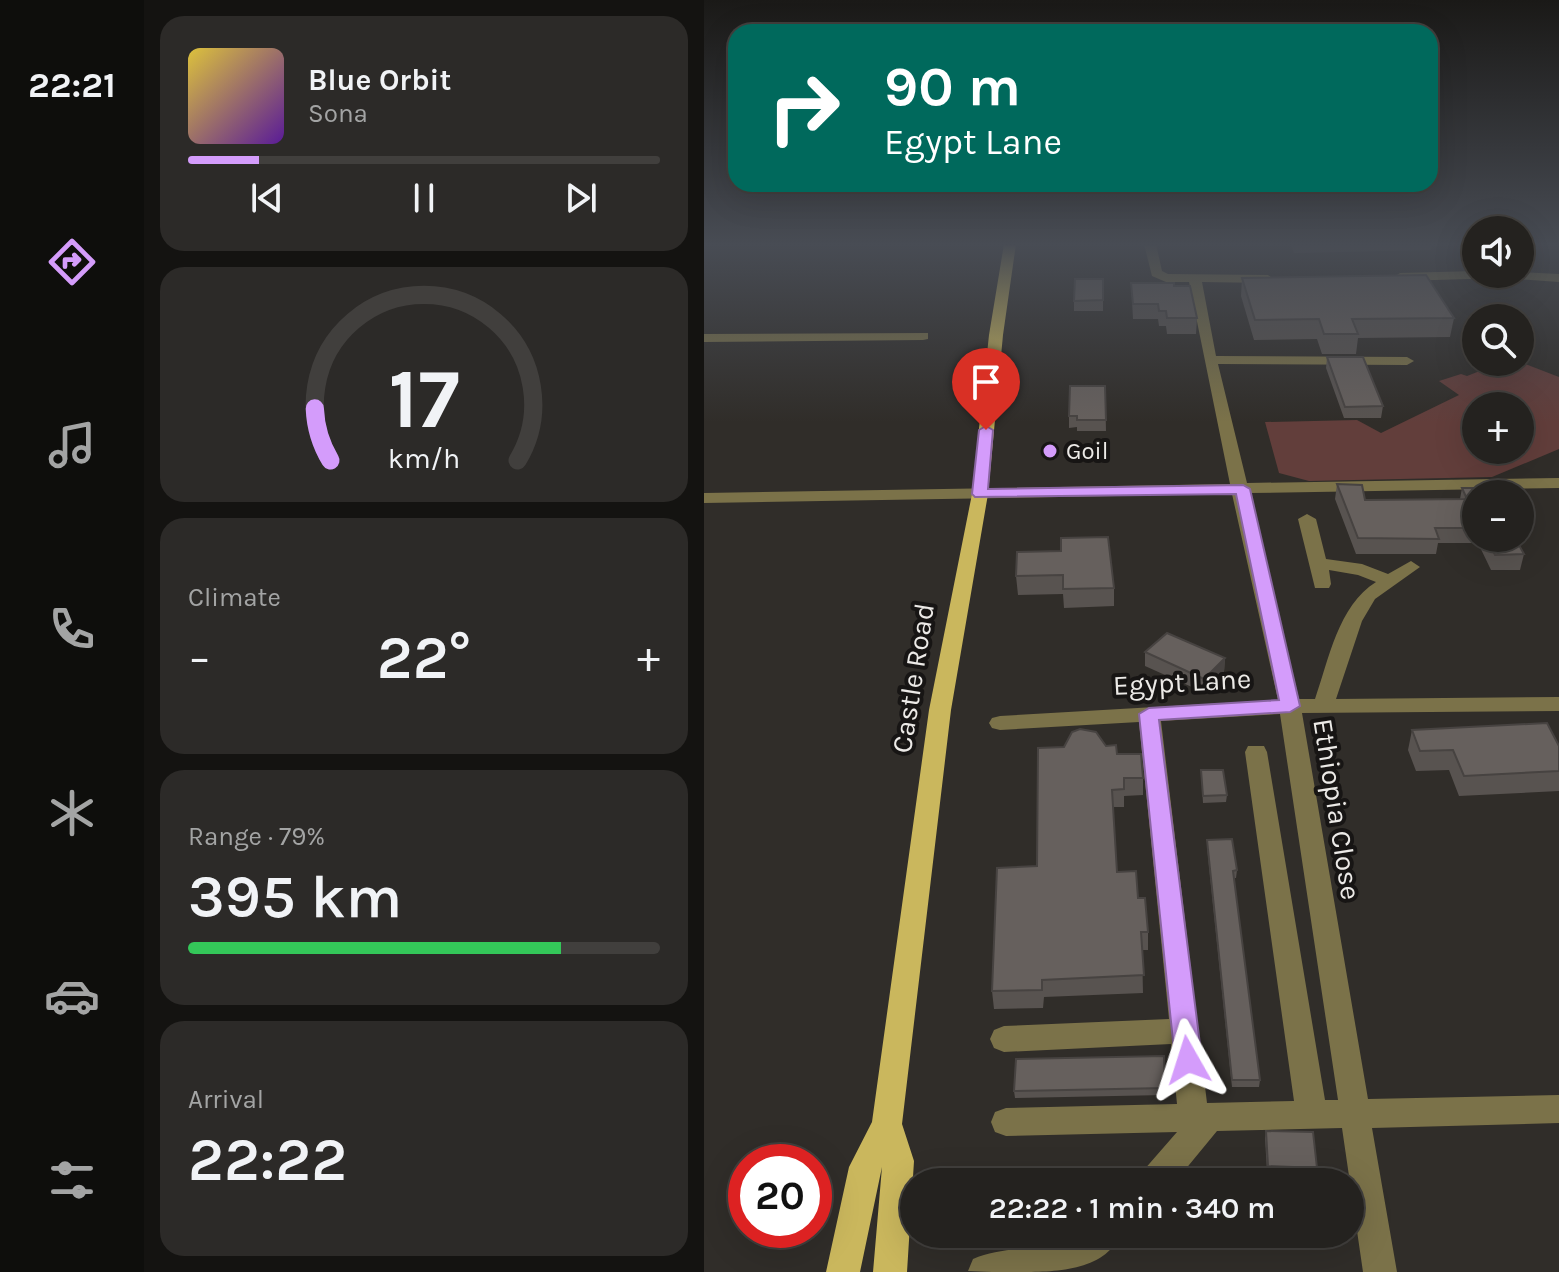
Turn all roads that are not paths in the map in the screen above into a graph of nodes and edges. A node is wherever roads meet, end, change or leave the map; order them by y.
1 (1001, 303) edge
2 (1199, 303) edge
3 (923, 336) dead end
4 (704, 338) edge
5 (1210, 360) junction
6 (1407, 361) dead end
7 (1559, 483) edge
8 (1243, 489) junction
9 (980, 494) junction
10 (704, 498) edge
11 (1307, 519) dead end
12 (1318, 563) junction
13 (1411, 567) dead end
14 (1388, 580) junction
15 (1322, 584) dead end
16 (1559, 704) edge
17 (1290, 706) junction
18 (1323, 706) junction
19 (1149, 714) junction
20 (1000, 723) dead end
21 (1256, 752) dead end
22 (1185, 1031) junction
23 (1004, 1039) dead end
24 (1559, 1109) edge
25 (1356, 1116) junction
26 (1312, 1117) junction
27 (1202, 1118) junction
28 (1006, 1122) dead end
29 (887, 1124) junction
30 (1164, 1168) edge
31 (1082, 1248) edge
32 (985, 1271) edge
33 (843, 1272) edge
34 (890, 1272) edge
35 (1380, 1272) edge

1 - 9 main road, Castle Road
2 - 5 street, Ethiopia Close
3 - 4 street
5 - 6 street
5 - 8 street, Ethiopia Close
7 - 8 street
8 - 9 street
8 - 17 street, Ethiopia Close
9 - 10 street
9 - 29 main road, Castle Road
11 - 12 street
12 - 14 street
12 - 15 street
13 - 14 street
14 - 18 street
16 - 18 street, Egypt Lane
17 - 18 street, Egypt Lane
17 - 19 street, Egypt Lane
17 - 25 street, Ethiopia Close
19 - 20 street, Egypt Lane
19 - 22 street
21 - 26 street
22 - 23 street
22 - 27 street
24 - 25 street
25 - 26 street
25 - 35 street, Ethiopia Close
26 - 27 street
27 - 28 street
27 - 30 street
29 - 33 main road, Castle Road
29 - 34 main road, Castle Road
31 - 32 street

